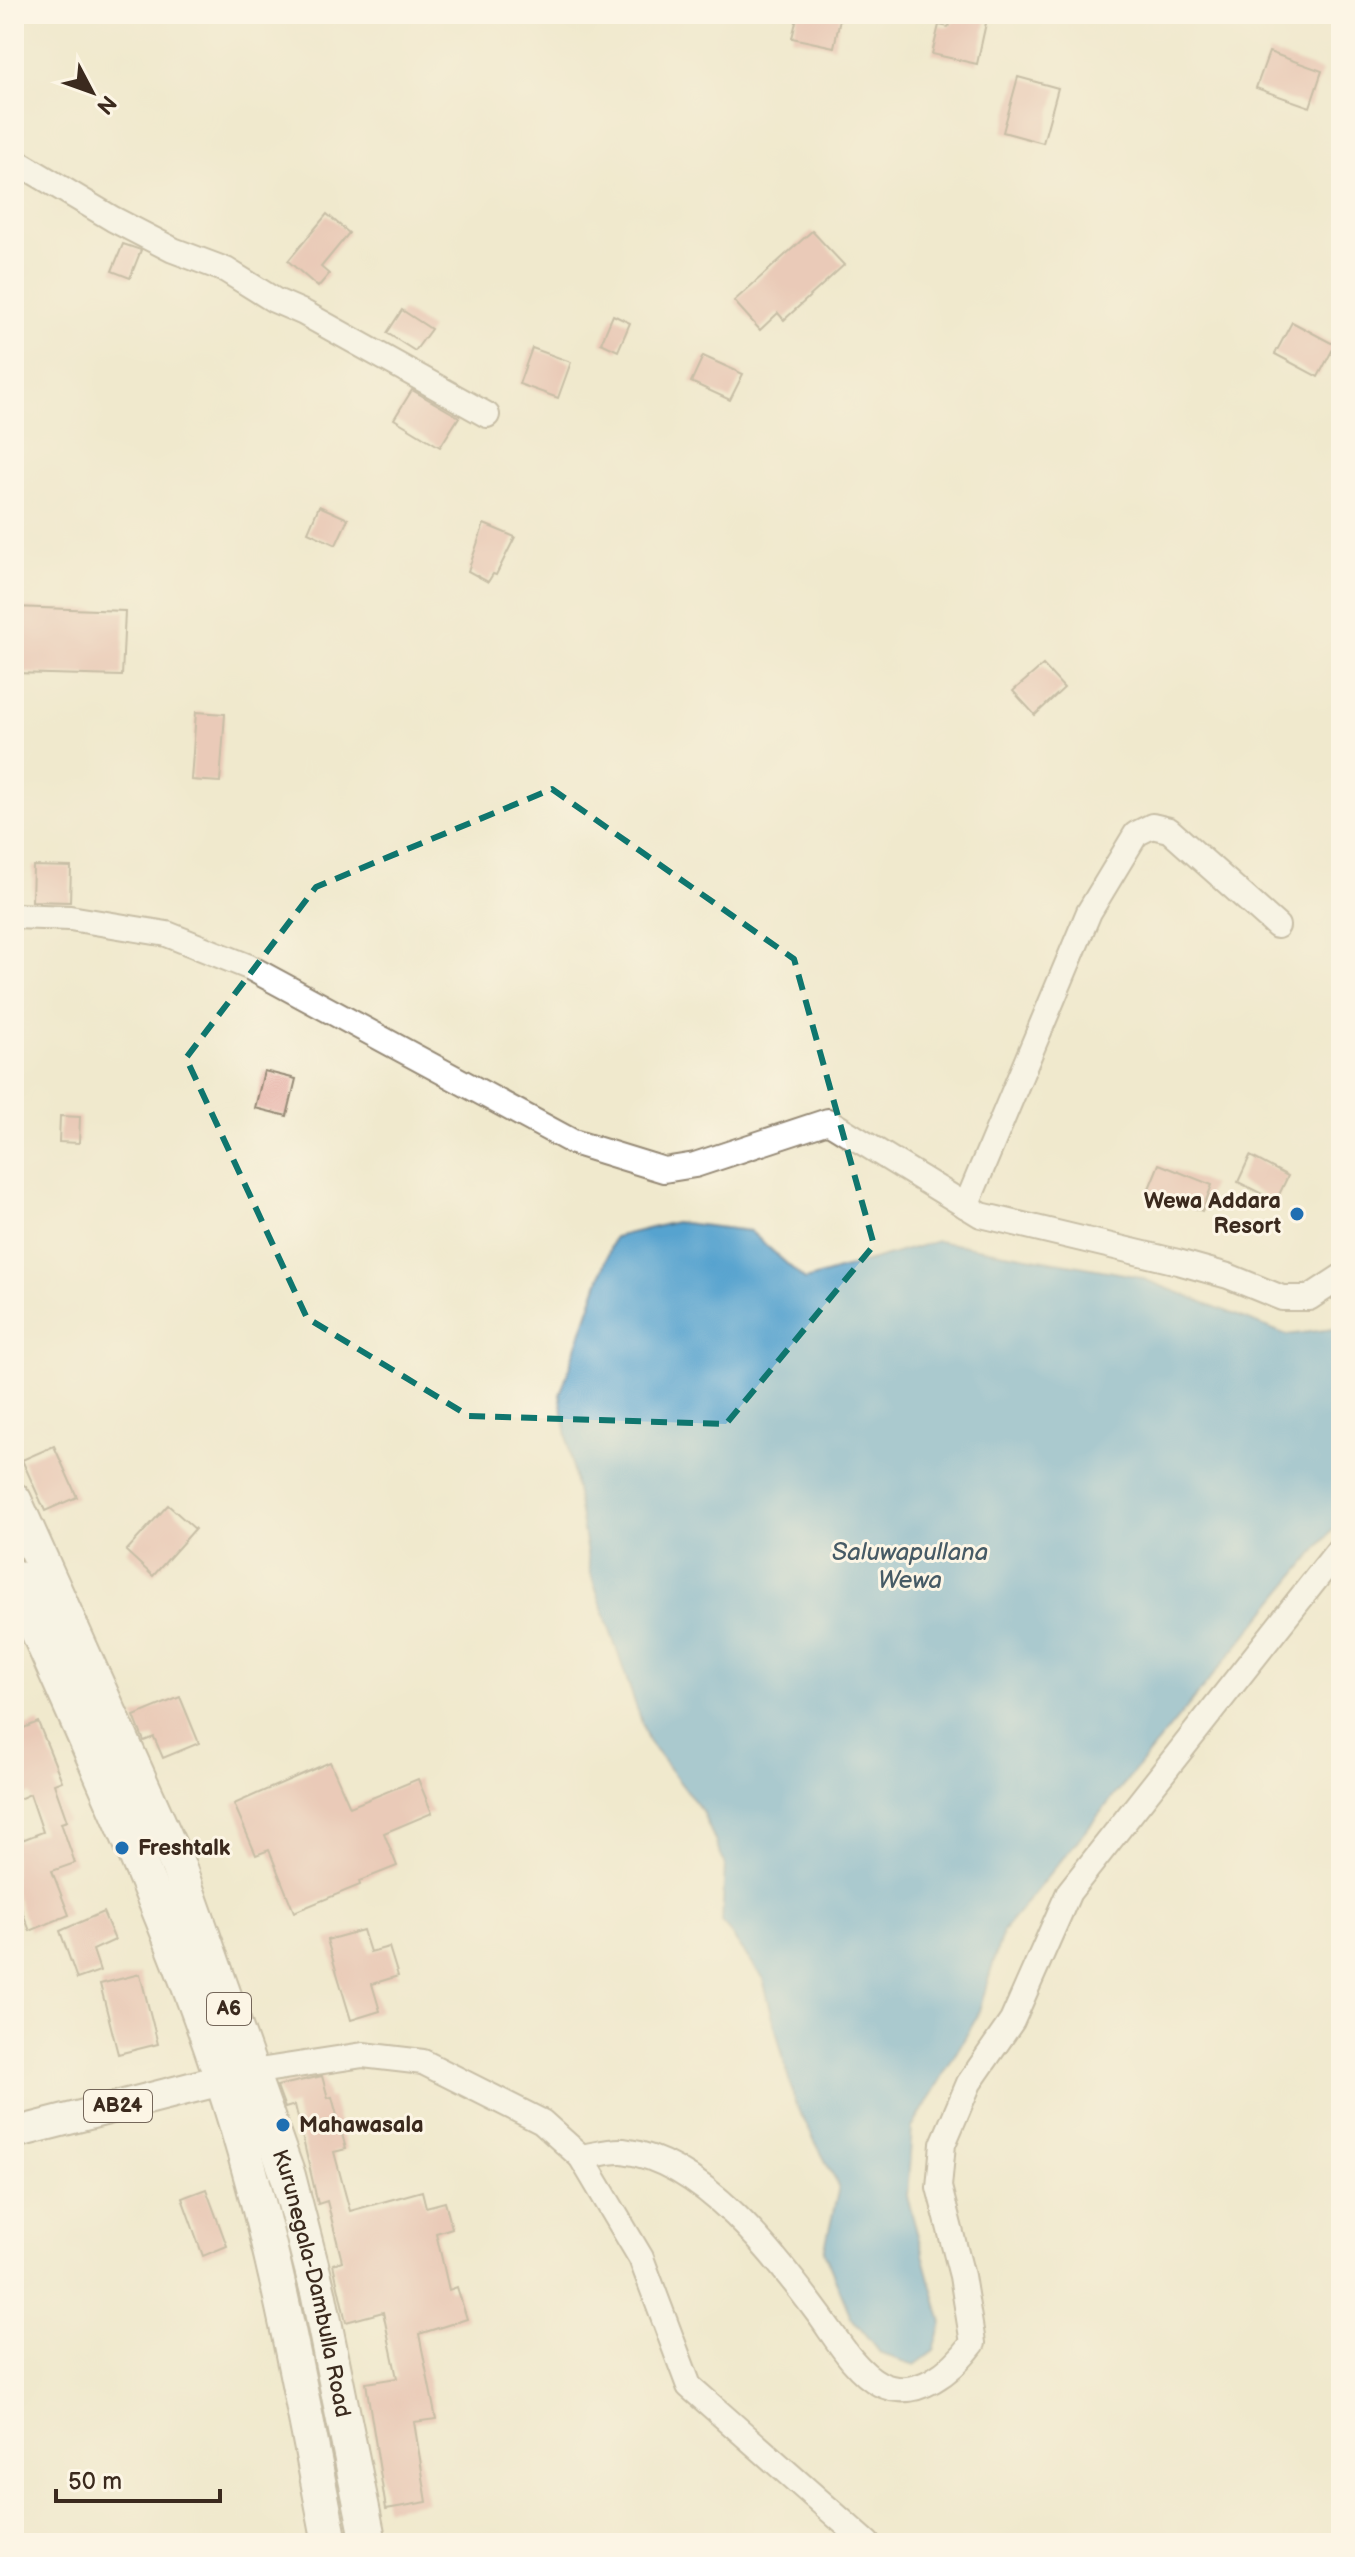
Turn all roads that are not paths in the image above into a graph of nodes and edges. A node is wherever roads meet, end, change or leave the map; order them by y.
1 (14, 160) edge
2 (487, 415) dead end
3 (14, 916) edge
4 (1277, 926) dead end
5 (966, 1206) junction
6 (1341, 1277) edge
7 (14, 1500) edge
8 (1341, 1547) edge
9 (14, 1577) edge
10 (237, 2076) junction
11 (14, 2133) edge
12 (581, 2157) junction
13 (330, 2543) edge
14 (369, 2543) edge
15 (867, 2543) edge

1 - 2 street
3 - 5 street
4 - 5 street
5 - 6 street
7 - 10 highway, Kurunegala-Dambulla Road / A6
8 - 12 street
9 - 10 highway, Kurunegala-Dambulla Road / A6
10 - 11 main road, AB24
10 - 12 street
10 - 13 highway, Kurunegala-Dambulla Road / A6
10 - 14 highway, Kurunegala-Dambulla Road / A6
12 - 15 street

